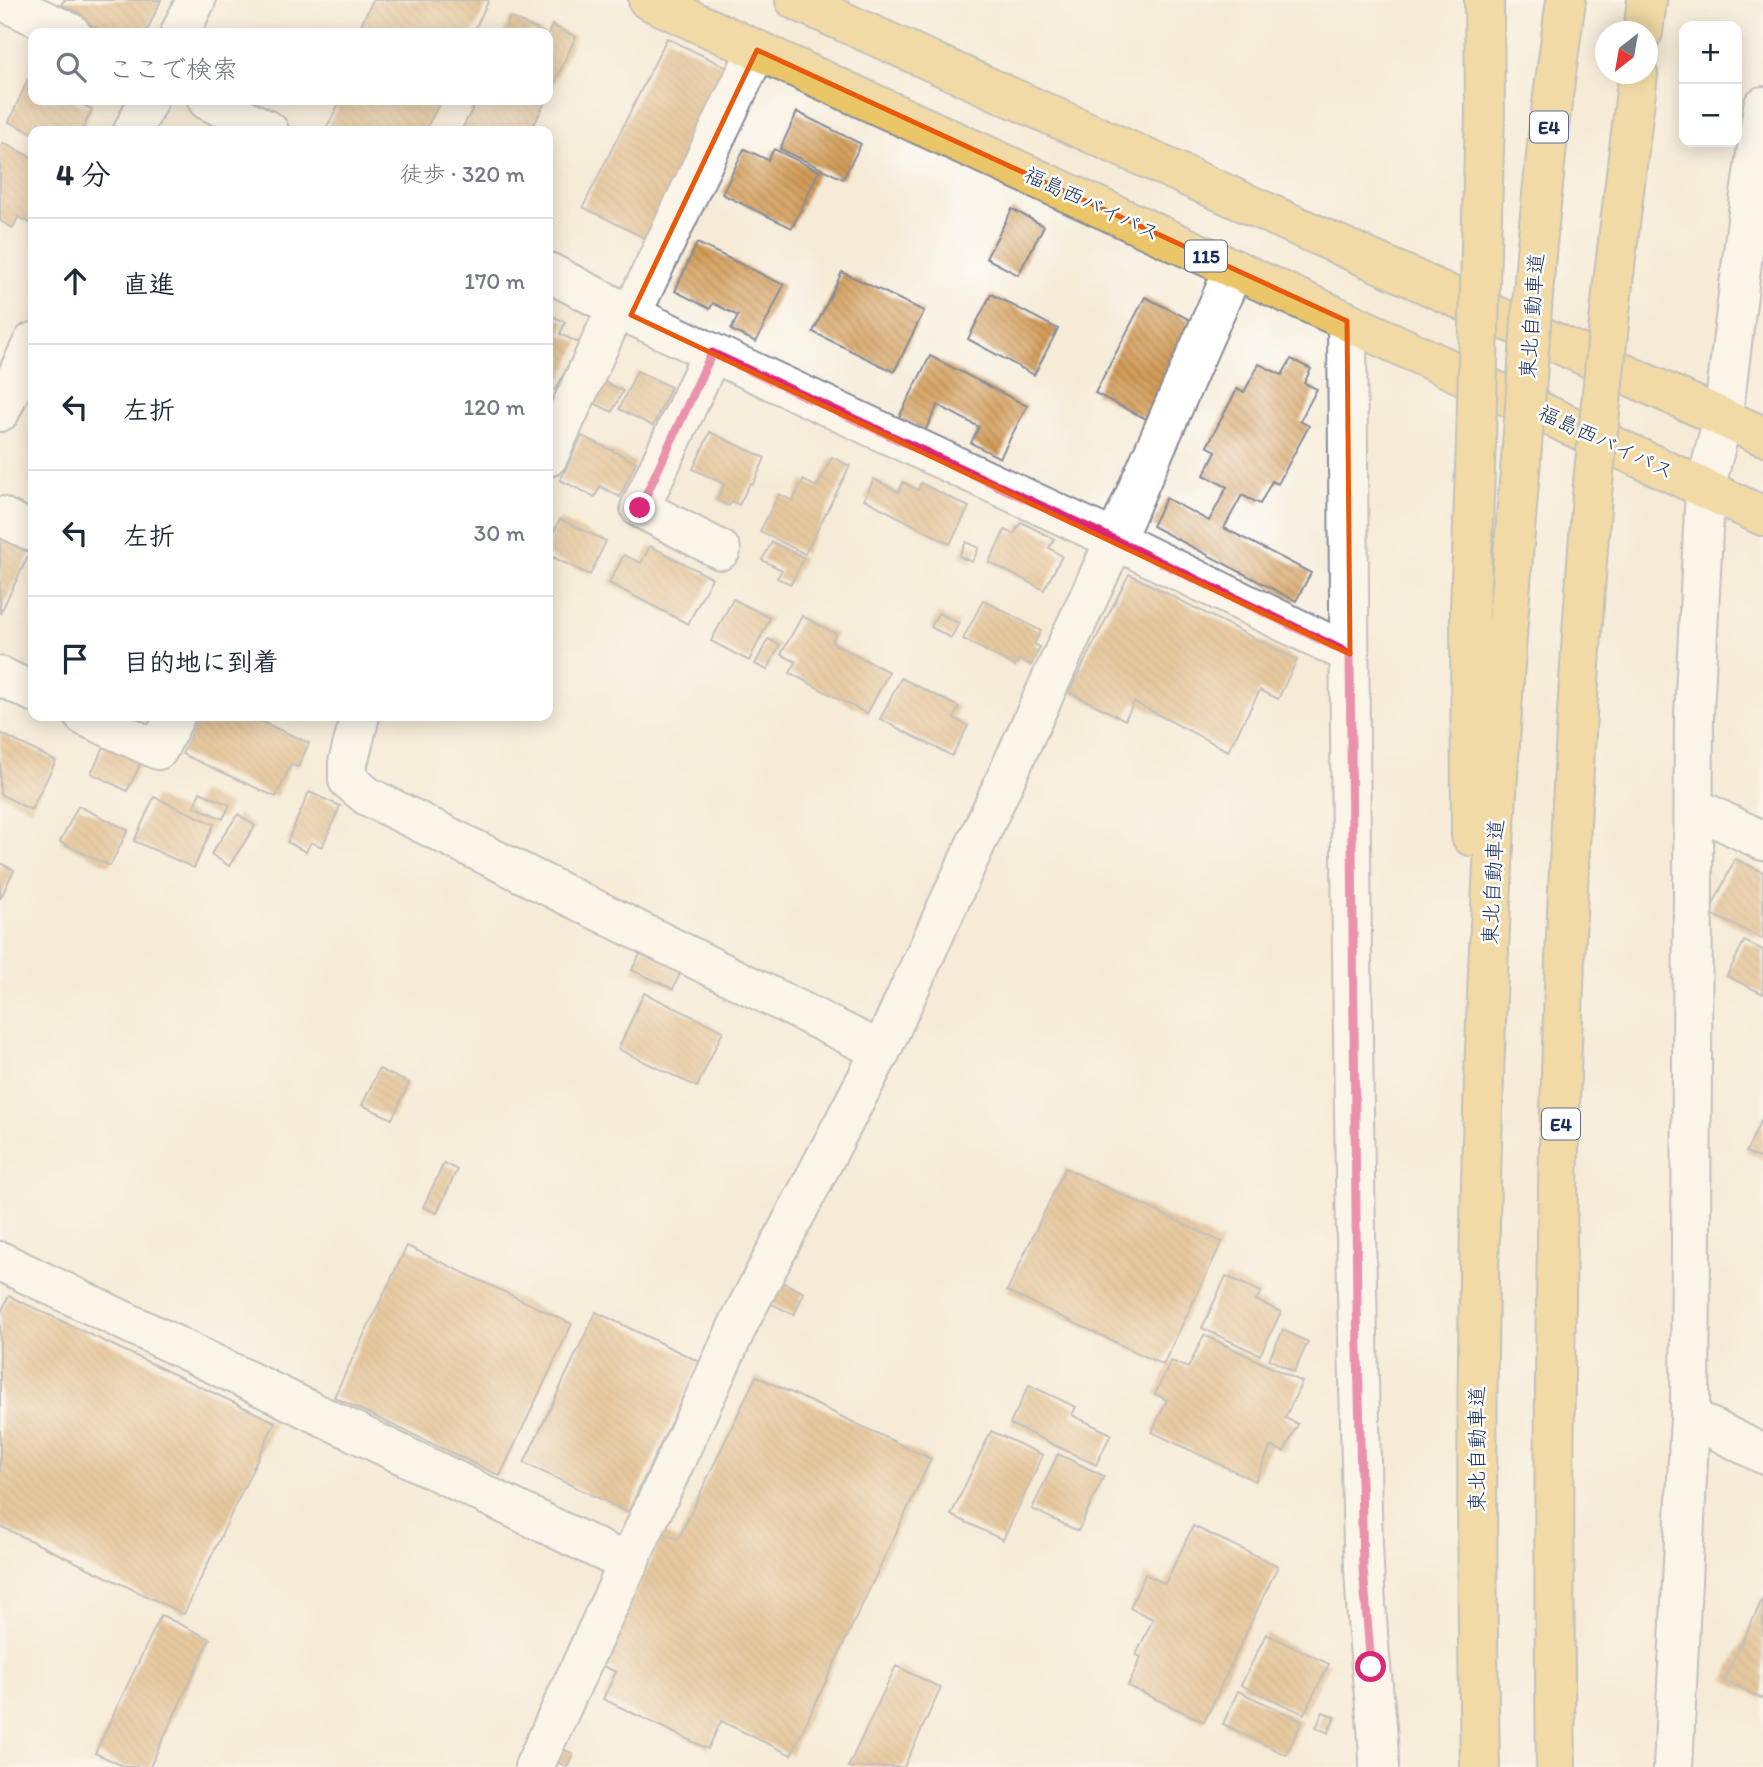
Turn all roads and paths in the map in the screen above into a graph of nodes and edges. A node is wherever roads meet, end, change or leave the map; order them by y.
1 (1, 0) edge
2 (196, 0) edge
3 (648, 0) edge
4 (795, 0) edge
5 (1484, 0) edge
6 (1566, 0) edge
7 (1647, 0) edge
8 (1644, 21) edge
9 (60, 28) edge
10 (182, 28) edge
11 (757, 50) junction
12 (1637, 84) edge
13 (146, 105) edge
14 (217, 105) edge
15 (1763, 106) edge
16 (135, 126) edge
17 (260, 126) edge
18 (1756, 198) edge
19 (1234, 269) junction
20 (553, 275) edge
21 (624, 311) junction
22 (1347, 321) junction
23 (28, 353) edge
24 (712, 353) junction
25 (0, 412) edge
26 (1723, 418) junction
27 (1763, 436) edge
28 (553, 447) edge
29 (1705, 489) junction
30 (0, 516) edge
31 (1763, 516) edge
32 (28, 530) edge
33 (1115, 540) junction
34 (721, 550) dead end
35 (1350, 654) junction
36 (0, 676) edge
37 (28, 690) edge
38 (95, 721) edge
39 (172, 721) edge
40 (359, 721) edge
41 (1694, 807) junction
42 (1763, 841) edge
43 (881, 1051) junction
44 (0, 1261) edge
45 (1478, 1265) junction
46 (1690, 1417) junction
47 (1763, 1454) edge
48 (629, 1564) junction
49 (534, 1767) edge
50 (1380, 1767) edge
51 (1480, 1767) edge
52 (1556, 1767) edge
53 (1673, 1767) edge

1 - 9 street
2 - 10 street
3 - 11 highway, 福島西バイパス / 115
4 - 26 highway
5 - 45 highway, bridge
6 - 45 highway, 東北自動車道 / E4, bridge
7 - 8 highway
11 - 19 highway, 福島西バイパス / 115
11 - 21 street
12 - 52 highway, E4, bridge
13 - 16 street
14 - 17 street
15 - 18 street
18 - 26 street
19 - 22 highway, 福島西バイパス / 115
19 - 33 street
20 - 21 street
21 - 24 street
21 - 28 street
22 - 29 highway, 福島西バイパス / 115
22 - 35 street
23 - 25 street
24 - 33 street
24 - 34 street
26 - 27 highway
26 - 29 street
29 - 31 highway, 福島西バイパス / 115
29 - 41 street
30 - 32 street
33 - 35 street
33 - 43 street
35 - 50 street
36 - 37 street
38 - 39 street
40 - 43 street
41 - 42 street
41 - 46 street
43 - 48 street
44 - 48 street
45 - 51 highway, 東北自動車道 / E4
46 - 47 street
46 - 53 street
48 - 49 street

